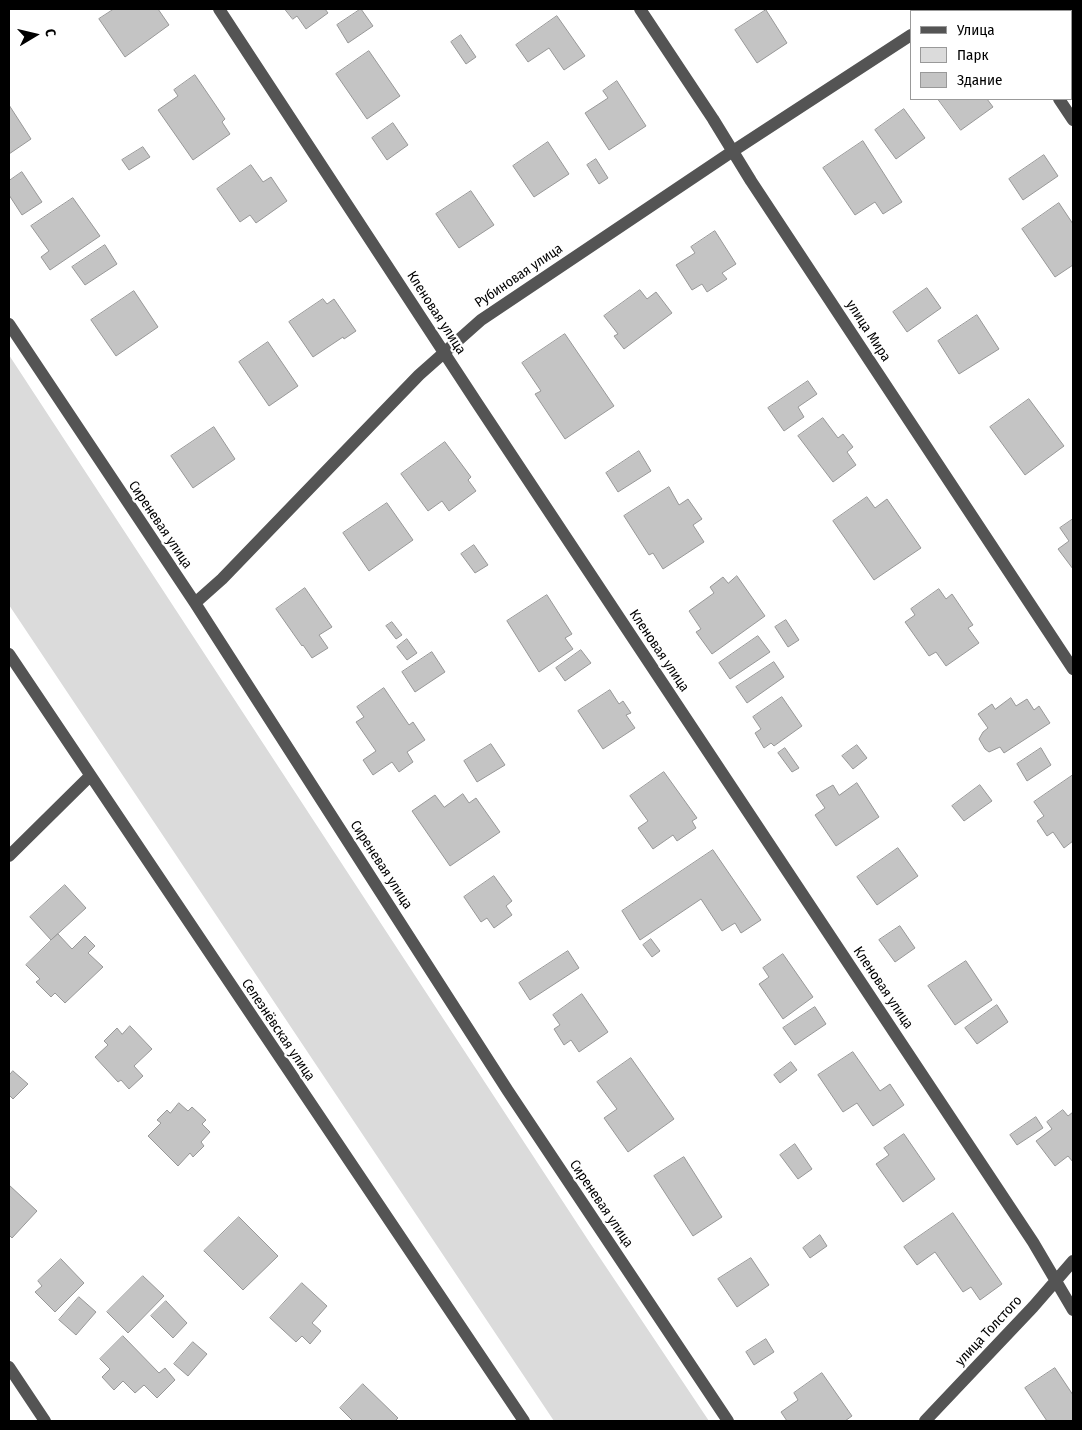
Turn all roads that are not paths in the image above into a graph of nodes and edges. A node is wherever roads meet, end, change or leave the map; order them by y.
1 (219, 9) edge
2 (640, 9) edge
3 (910, 36) edge
4 (1060, 100) edge
5 (1073, 120) edge
6 (733, 151) junction
7 (9, 324) edge
8 (444, 352) junction
9 (195, 603) junction
10 (9, 654) edge
11 (1073, 669) edge
12 (90, 776) junction
13 (9, 856) edge
14 (1073, 1260) edge
15 (1056, 1280) junction
16 (1073, 1310) edge
17 (9, 1367) edge
18 (45, 1421) edge
19 (524, 1421) edge
20 (728, 1421) edge
21 (925, 1421) edge

1 - 8 street, Кленовая улица
2 - 6 street, улица Мира
3 - 6 street, Рубиновая улица
4 - 5 street
6 - 8 street, Рубиновая улица
6 - 11 street, улица Мира
7 - 9 street, Сиреневая улица
8 - 9 street, Рубиновая улица
8 - 15 street, Кленовая улица
9 - 20 street, Сиреневая улица
10 - 12 street, Селезнёвская улица
12 - 13 street
12 - 19 street, Селезнёвская улица
14 - 15 street, улица Толстого
15 - 16 street, Кленовая улица
15 - 21 street, улица Толстого
17 - 18 street

